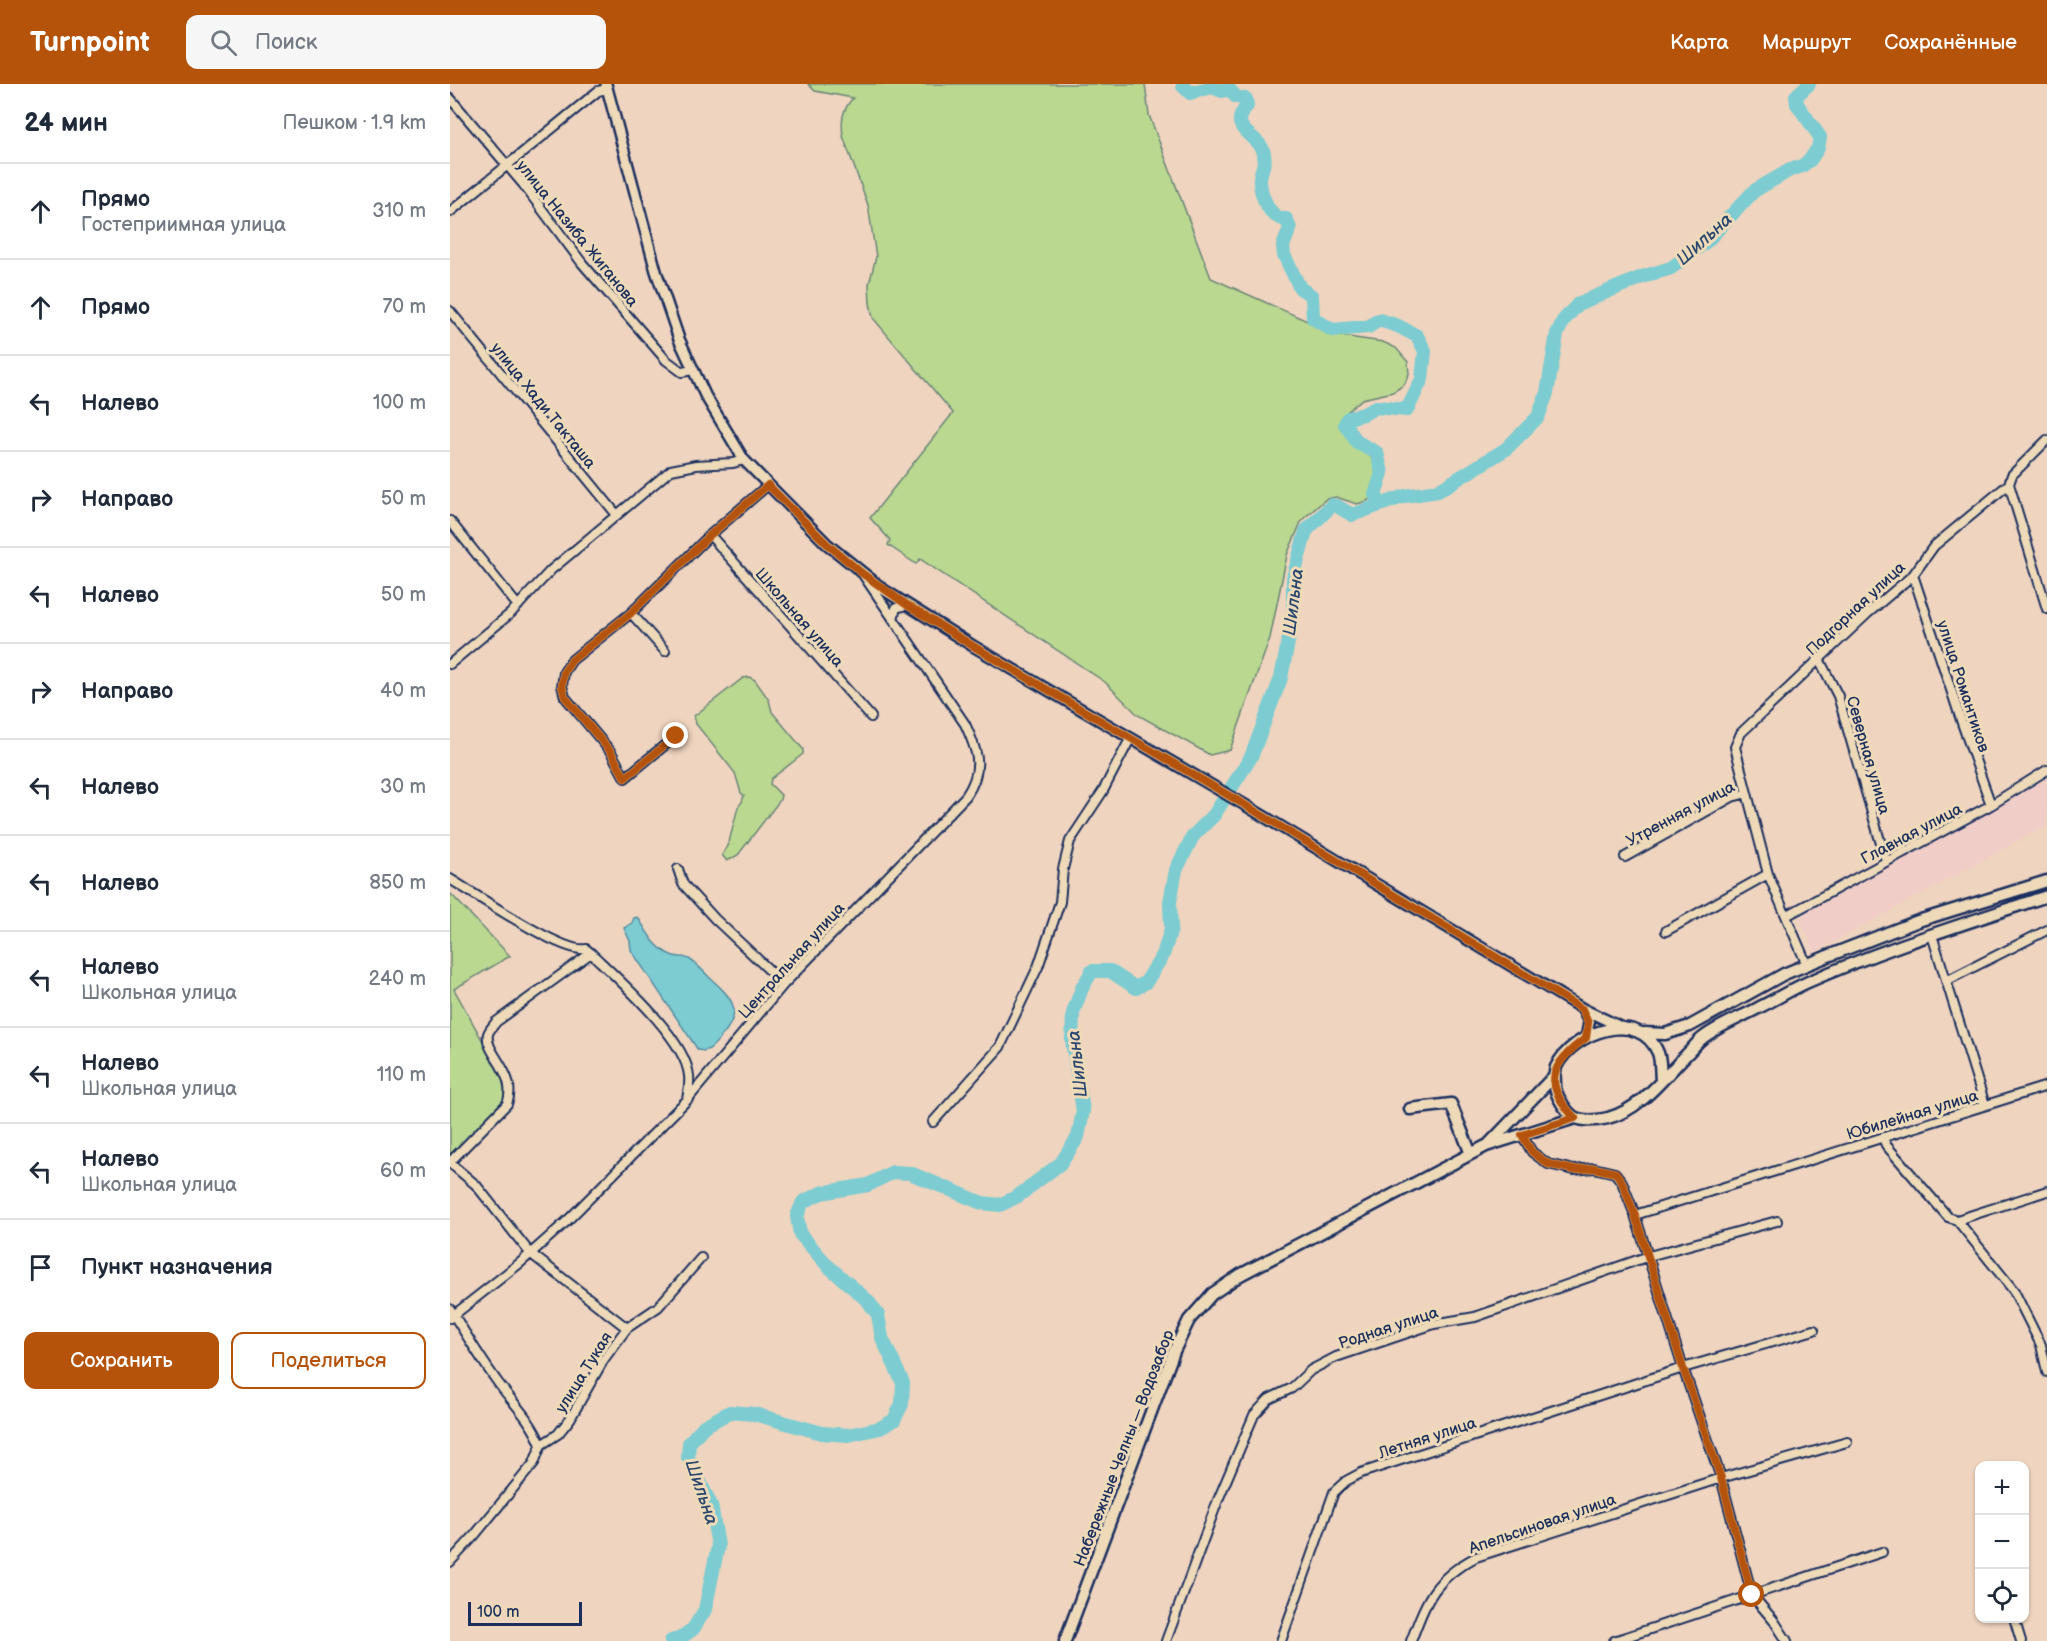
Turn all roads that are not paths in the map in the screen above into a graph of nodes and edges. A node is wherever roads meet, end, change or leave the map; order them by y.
1 (607, 86) edge
2 (450, 98) edge
3 (507, 166) junction
4 (450, 212) edge
5 (450, 311) edge
6 (693, 370) junction
7 (2047, 440) edge
8 (744, 460) junction
9 (2009, 484) junction
10 (768, 485) junction
11 (617, 516) junction
12 (450, 521) edge
13 (710, 535) junction
14 (863, 574) junction
15 (1913, 575) junction
16 (907, 605) junction
17 (518, 606) junction
18 (2047, 609) edge
19 (631, 613) junction
20 (893, 618) junction
21 (665, 651) dead end
22 (1819, 659) junction
23 (450, 664) edge
24 (871, 717) dead end
25 (676, 736) dead end
26 (1130, 738) junction
27 (2047, 770) edge
28 (1747, 793) junction
29 (1991, 805) junction
30 (1625, 857) dead end
31 (1886, 861) junction
32 (678, 869) dead end
33 (1768, 874) junction
34 (450, 879) edge
35 (2047, 881) edge
36 (2047, 896) edge
37 (1786, 916) junction
38 (2047, 930) edge
39 (1666, 932) dead end
40 (1932, 935) junction
41 (591, 953) junction
42 (1807, 965) junction
43 (1946, 981) junction
44 (784, 984) junction
45 (1582, 1009) junction
46 (1623, 1028) junction
47 (1644, 1033) junction
48 (1586, 1038) junction
49 (1555, 1075) junction
50 (689, 1076) junction
51 (1661, 1080) junction
52 (700, 1086) junction
53 (2047, 1086) edge
54 (687, 1100) junction
55 (1985, 1105) junction
56 (1410, 1109) dead end
57 (1575, 1118) junction
58 (933, 1122) dead end
59 (1522, 1135) junction
60 (1883, 1138) junction
61 (1486, 1146) junction
62 (1471, 1154) junction
63 (450, 1163) edge
64 (2047, 1191) edge
65 (1635, 1215) junction
66 (1957, 1220) junction
67 (1777, 1221) dead end
68 (530, 1252) junction
69 (1649, 1256) junction
70 (701, 1258) dead end
71 (451, 1314) edge
72 (627, 1328) junction
73 (1814, 1330) dead end
74 (2046, 1366) edge
75 (1683, 1368) junction
76 (1847, 1442) dead end
77 (541, 1445) junction
78 (1721, 1478) junction
79 (1882, 1552) dead end
80 (450, 1562) edge
81 (1752, 1595) junction
82 (2016, 1623) edge
83 (1065, 1641) edge
84 (1166, 1641) edge
85 (1281, 1641) edge
86 (1411, 1641) edge
87 (1614, 1641) edge
88 (1787, 1641) edge
89 (2022, 1641) edge

1 - 3 street
1 - 6 street
2 - 3 street, улица Назиба Жиганова
3 - 4 street
3 - 6 street, улица Назиба Жиганова
5 - 11 street, улица Хади Такташа
6 - 8 street
7 - 9 street, Подгорная улица
8 - 10 street
8 - 11 street
9 - 15 street, Подгорная улица
9 - 18 street
10 - 13 street
10 - 14 street
11 - 17 street
12 - 17 street
13 - 19 street
13 - 24 street, Школьная улица
14 - 16 street
14 - 20 street, Центральная улица
15 - 22 street, Подгорная улица
15 - 29 street, улица Романтиков
16 - 20 street
16 - 26 street
17 - 23 street
19 - 21 street
19 - 25 street
20 - 44 street, Центральная улица
22 - 28 street, Подгорная улица
22 - 31 street, Северная улица
26 - 45 street
26 - 58 street
27 - 29 street, Главная улица
28 - 30 street, Утренняя улица
28 - 33 street
29 - 31 street, Главная улица
31 - 37 street, Главная улица
32 - 44 street
33 - 37 street
33 - 39 street
34 - 41 street
35 - 42 main road, Набережные Челны — Водозабор
36 - 40 main road, Набережные Челны — Водозабор
37 - 42 street
38 - 43 street
40 - 43 street
40 - 51 main road, Набережные Челны — Водозабор
41 - 50 street
41 - 63 street
42 - 47 main road, Набережные Челны — Водозабор
43 - 55 street
44 - 52 street, Центральная улица
45 - 46 street
45 - 48 street
46 - 47 main road, Набережные Челны — Водозабор
46 - 48 main road, Набережные Челны — Водозабор
47 - 51 main road
48 - 49 main road, Набережные Челны — Водозабор
49 - 57 main road
49 - 61 main road, Набережные Челны — Водозабор
50 - 52 street
50 - 54 street
51 - 57 main road, Набережные Челны — Водозабор
52 - 54 street, Центральная улица
53 - 55 street, Юбилейная улица
54 - 68 street, Центральная улица
55 - 60 street, Юбилейная улица
56 - 62 main road
57 - 59 main road, Набережные Челны — Водозабор
59 - 61 main road, Набережные Челны — Водозабор
59 - 65 street
60 - 65 street, Юбилейная улица
60 - 66 street
61 - 62 main road, Набережные Челны — Водозабор
62 - 83 main road, Набережные Челны — Водозабор
63 - 68 street
64 - 66 street
65 - 69 street
66 - 74 street
67 - 69 street, Родная улица
68 - 71 street, Центральная улица
68 - 72 street
69 - 75 street
69 - 84 street, Родная улица
70 - 72 street, улица Тукая
71 - 77 street
72 - 77 street, улица Тукая
73 - 75 street, Летняя улица
75 - 78 street
75 - 85 street, Летняя улица
76 - 78 street, Апельсиновая улица
77 - 80 street, улица Тукая
78 - 81 street
78 - 86 street, Апельсиновая улица
79 - 81 street
81 - 87 street
81 - 88 street
82 - 89 street

